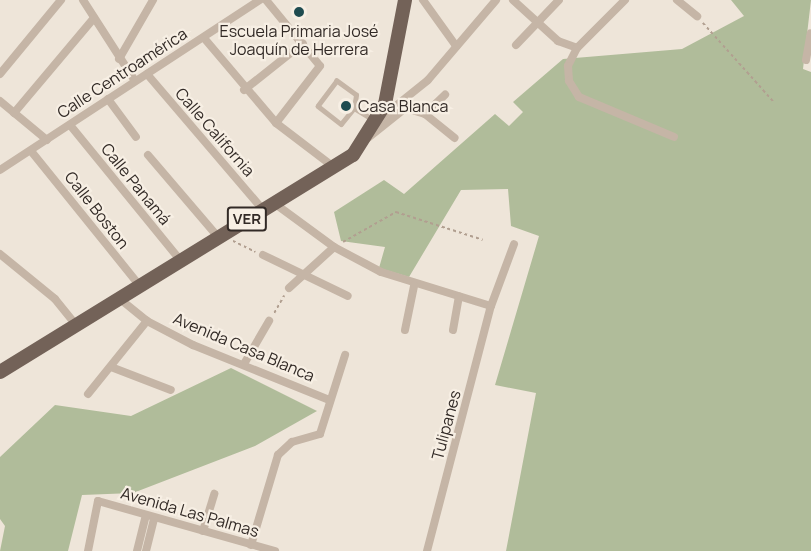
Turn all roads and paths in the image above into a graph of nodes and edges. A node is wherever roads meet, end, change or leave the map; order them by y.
1 (61, 0) edge
2 (83, 0) edge
3 (153, 0) edge
4 (261, 0) edge
5 (266, 0) edge
6 (405, 0) edge
7 (423, 0) edge
8 (496, 0) edge
9 (513, 0) edge
10 (559, 0) edge
11 (625, 0) edge
12 (678, 0) edge
13 (697, 16) joint
14 (94, 18) junction
15 (537, 22) junction
16 (811, 33) edge
17 (204, 38) junction
18 (303, 43) junction
19 (516, 45) dead end
20 (456, 46) junction
21 (576, 48) junction
22 (119, 59) junction
23 (806, 60) dead end
24 (1, 70) edge
25 (147, 74) junction
26 (135, 81) junction
27 (244, 90) junction
28 (445, 95) dead end
29 (108, 99) junction
30 (0, 101) edge
31 (772, 101) dead end
32 (354, 108) junction
33 (400, 108) junction
34 (14, 113) junction
35 (425, 114) junction
36 (377, 121) junction
37 (276, 123) junction
38 (70, 125) junction
39 (136, 137) dead end
40 (674, 137) dead end
41 (455, 138) dead end
42 (367, 139) junction
43 (47, 140) junction
44 (32, 151) junction
45 (148, 155) dead end
46 (1, 168) edge
47 (335, 169) junction
48 (268, 206) junction
49 (220, 236) junction
50 (483, 240) dead end
51 (513, 244) dead end
52 (334, 247) junction
53 (0, 254) edge
54 (262, 255) joint
55 (180, 260) junction
56 (302, 275) junction
57 (140, 286) junction
58 (414, 286) junction
59 (289, 288) joint
60 (348, 296) dead end
61 (459, 297) junction
62 (120, 299) junction
63 (491, 306) junction
64 (147, 321) junction
65 (269, 321) joint
66 (77, 326) junction
67 (405, 330) dead end
68 (453, 330) dead end
69 (345, 355) dead end
70 (244, 364) junction
71 (111, 367) junction
72 (0, 372) edge
73 (171, 390) dead end
74 (88, 394) dead end
75 (329, 400) junction
76 (214, 494) dead end
77 (150, 518) junction
78 (203, 531) junction
79 (251, 545) junction
80 (88, 551) edge
81 (137, 551) edge
82 (146, 551) edge
83 (275, 551) edge
84 (428, 551) edge

1 - 24 street
2 - 14 street
3 - 22 street
4 - 17 street, Calle Centroamérica
5 - 18 street
6 - 36 main road, VER
7 - 20 street
8 - 20 street
9 - 15 street
10 - 15 street
11 - 21 street
12 - 13 street
13 - 31 path
14 - 22 street
14 - 34 street
15 - 19 street
15 - 21 street
16 - 23 street
17 - 25 street, Calle Centroamérica
17 - 27 street
18 - 27 street
18 - 37 street
20 - 33 street
21 - 40 street
22 - 26 street
25 - 26 street, Calle Centroamérica
25 - 48 street, Calle California
26 - 29 street, Calle Centroamérica
27 - 37 street
28 - 35 street
29 - 38 street, Calle Centroamérica
29 - 39 street
30 - 34 street
32 - 32 lane
32 - 36 lane
33 - 35 street
33 - 36 street
33 - 42 street
34 - 43 street
35 - 41 street
36 - 42 main road, VER
37 - 47 street
38 - 43 street, Calle Centroamérica
38 - 55 street, Calle Panamá
42 - 47 main road, VER
43 - 44 street, Calle Centroamérica
44 - 46 street, Calle Centroamérica
44 - 57 street, Calle Boston
45 - 49 street
47 - 48 main road, VER
48 - 49 main road, VER
48 - 52 street, Calle California
49 - 54 path
49 - 55 main road, VER
50 - 52 path
51 - 63 street, Tulipanes
52 - 56 street
52 - 58 street, Calle California
53 - 66 street
54 - 56 street
55 - 57 main road, VER
56 - 59 street
56 - 60 street
57 - 62 main road, VER
58 - 61 street, Calle California
58 - 67 street
59 - 65 path
61 - 63 street, Calle California
61 - 68 street
62 - 64 street, Avenida Casa Blanca
62 - 66 main road, VER
63 - 84 street, Tulipanes
64 - 70 street, Avenida Casa Blanca
64 - 71 street
65 - 70 street
66 - 72 main road, VER
69 - 75 street
70 - 75 street, Avenida Casa Blanca
71 - 73 street
71 - 74 street
75 - 79 street
76 - 78 street
77 - 78 street, Avenida Las Palmas
77 - 80 street, Avenida Las Palmas
77 - 81 street
77 - 82 street
78 - 79 street, Avenida Las Palmas
79 - 83 street, Avenida Las Palmas

